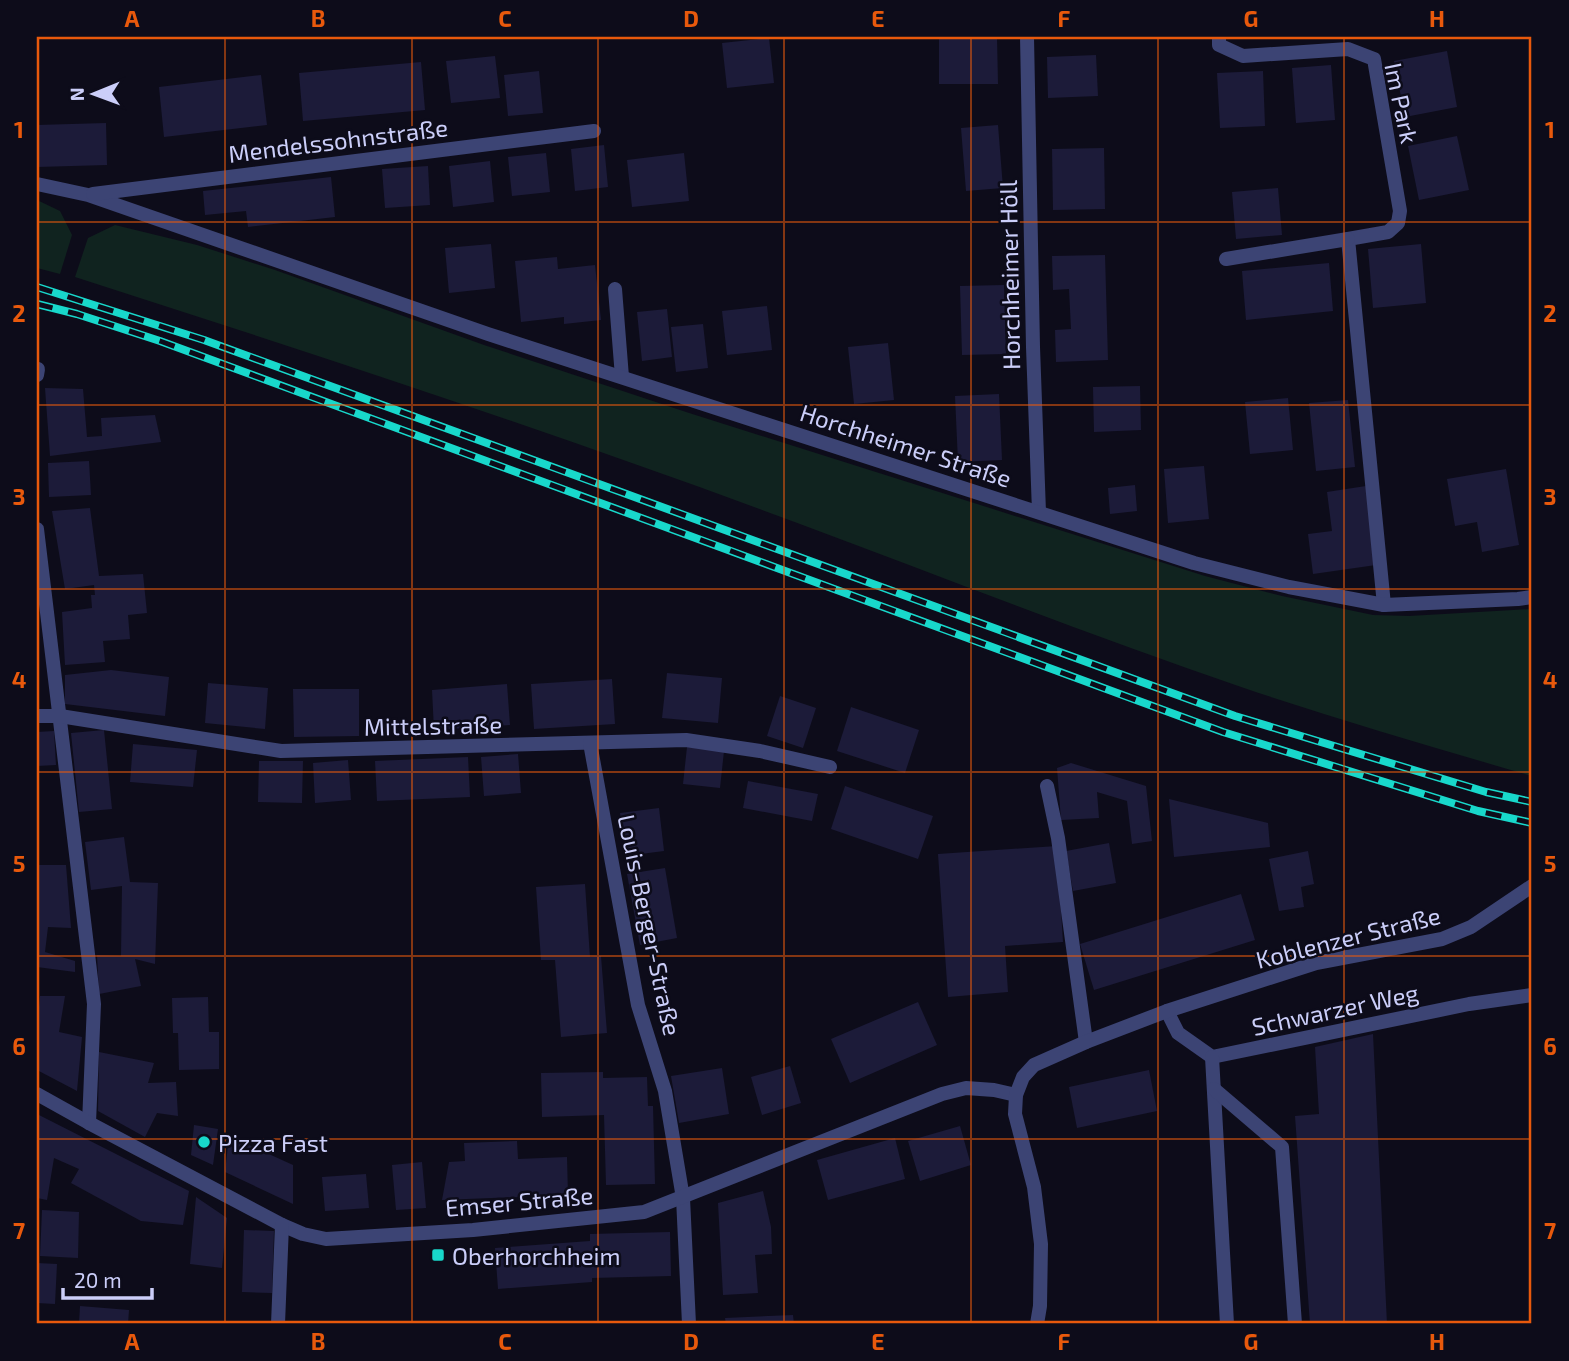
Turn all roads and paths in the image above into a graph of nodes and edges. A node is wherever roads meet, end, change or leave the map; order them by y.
1 (1027, 37) edge
2 (1219, 37) edge
3 (594, 131) dead end
4 (37, 184) edge
5 (88, 195) junction
6 (1348, 239) junction
7 (1226, 259) dead end
8 (278, 262) joint
9 (615, 289) dead end
10 (622, 377) junction
11 (1039, 512) junction
12 (37, 529) edge
13 (1532, 597) edge
14 (1384, 605) junction
15 (37, 716) edge
16 (60, 716) junction
17 (590, 743) junction
18 (830, 767) dead end
19 (1047, 786) dead end
20 (1532, 886) edge
21 (1532, 995) edge
22 (1167, 1012) junction
23 (1087, 1042) junction
24 (1212, 1057) junction
25 (1214, 1089) junction
26 (37, 1094) edge
27 (1016, 1095) junction
28 (89, 1123) junction
29 (683, 1198) junction
30 (282, 1225) junction
31 (278, 1324) edge
32 (690, 1324) edge
33 (1037, 1324) edge
34 (1227, 1324) edge
35 (1295, 1324) edge

1 - 11 street, Horchheimer Höll
2 - 6 street, Im Park
3 - 5 street, Mendelssohnstraße
4 - 5 street, Mendelssohnstraße
5 - 8 street, Mendelssohnstraße
6 - 7 street, Im Park
6 - 14 street
8 - 10 street, Horchheimer Straße
9 - 10 street
10 - 11 street, Horchheimer Straße
11 - 14 street, Horchheimer Straße
12 - 16 street
13 - 14 street, Horchheimer Straße
15 - 16 street, Mittelstraße
16 - 17 street, Mittelstraße
16 - 28 street
17 - 18 street, Mittelstraße
17 - 29 street, Louis-Berger-Straße
19 - 23 street
20 - 22 street, Koblenzer Straße
21 - 24 street, Schwarzer Weg
22 - 23 street, Koblenzer Straße
22 - 24 street
23 - 27 street, Koblenzer Straße
24 - 25 street
25 - 34 street
25 - 35 street
26 - 28 street, Emser Straße
27 - 29 street, Emser Straße
27 - 33 street
28 - 30 street, Emser Straße
29 - 30 street, Emser Straße
29 - 32 street, Louis-Berger-Straße
30 - 31 street

